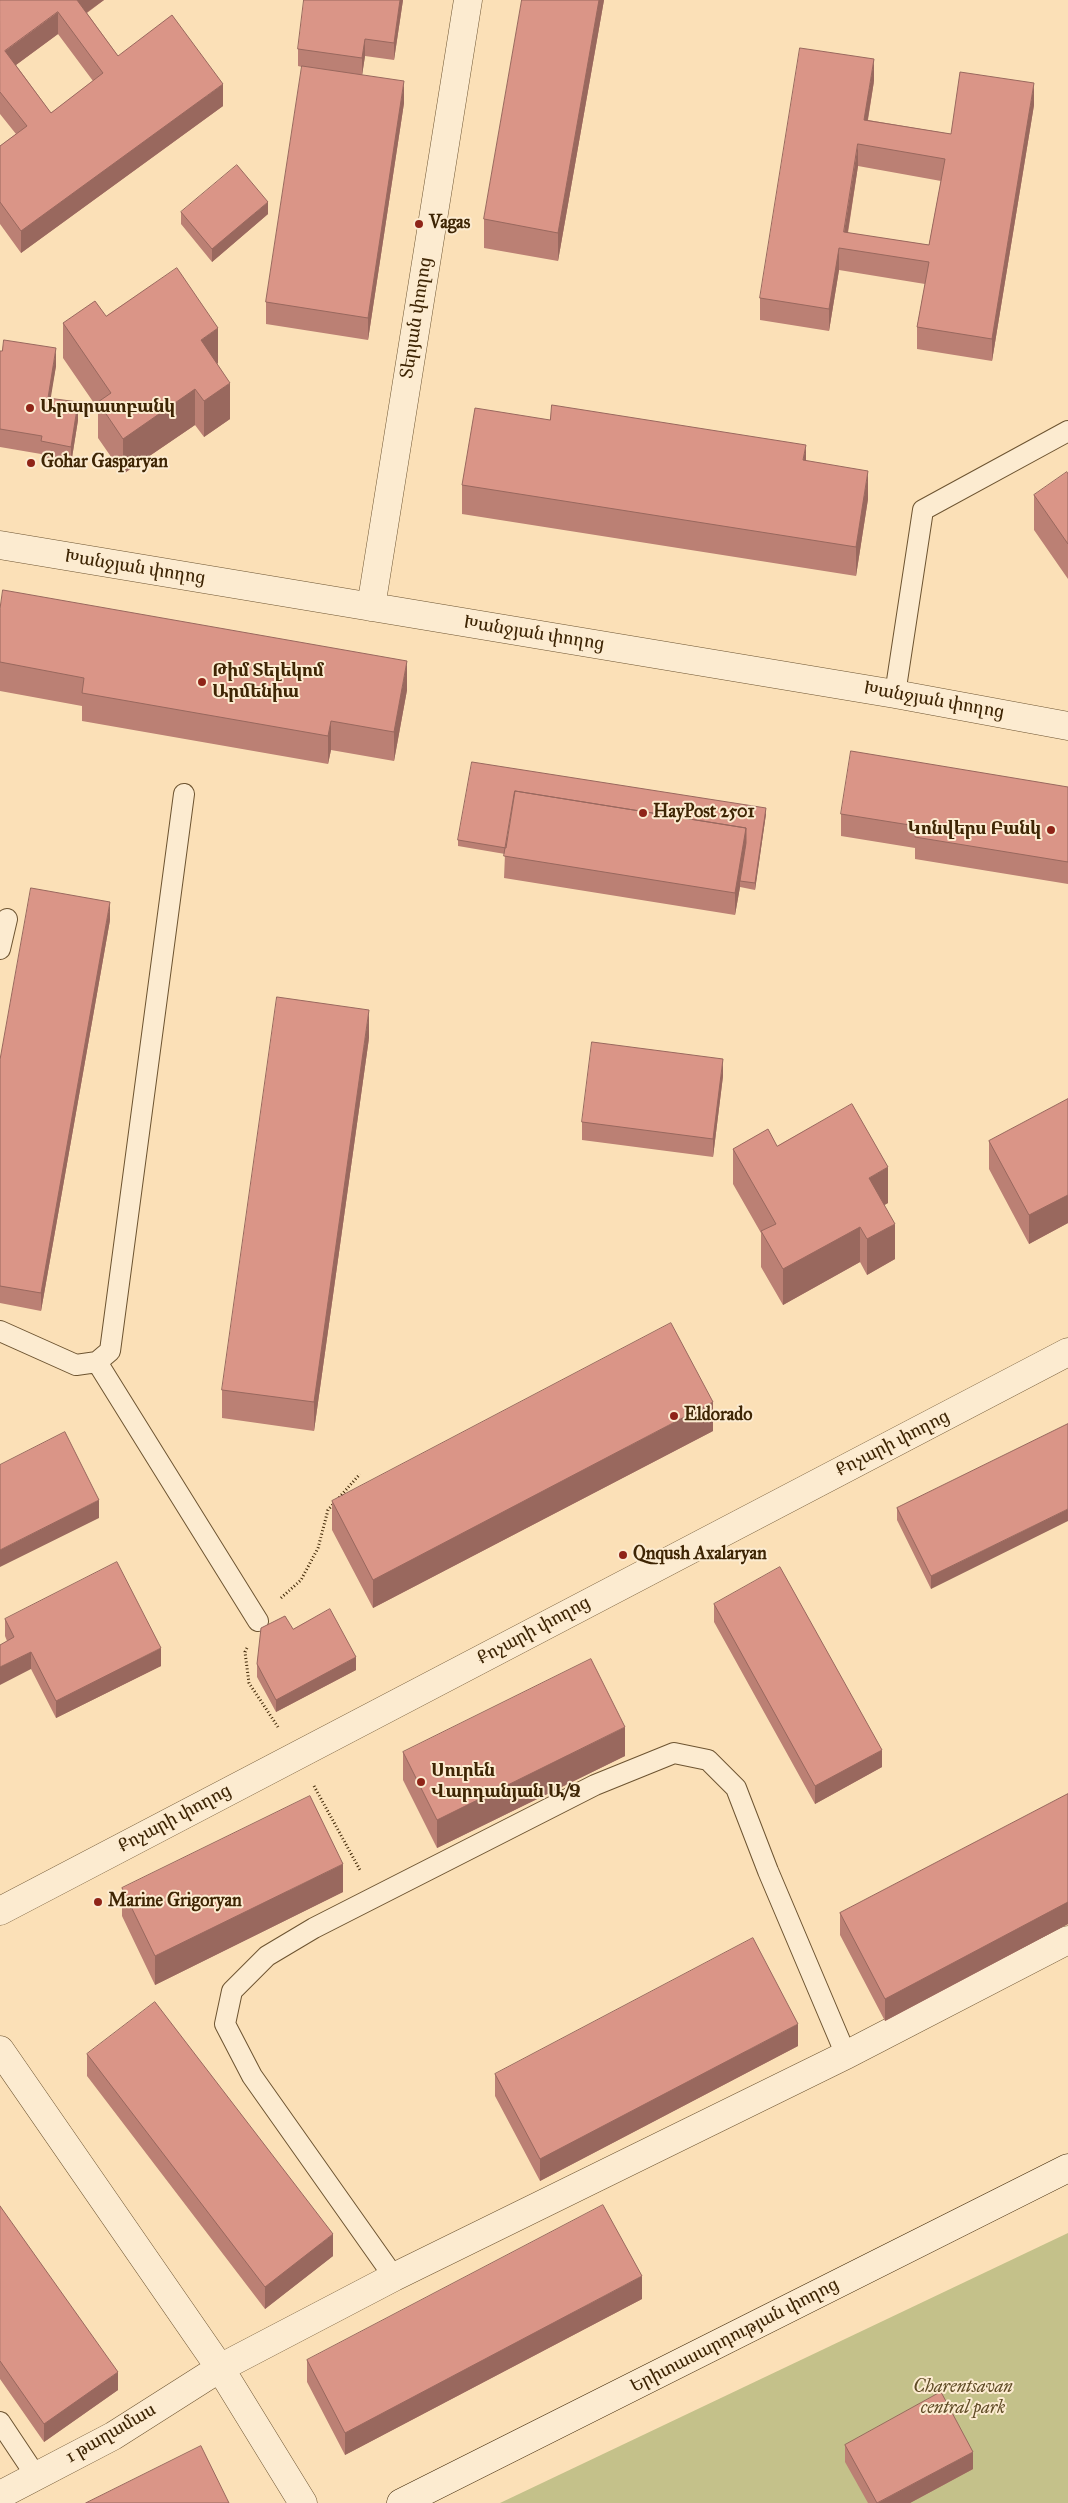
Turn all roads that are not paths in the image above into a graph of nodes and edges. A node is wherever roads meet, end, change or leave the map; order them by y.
1 (468, 0) edge
2 (1068, 431) edge
3 (0, 545) edge
4 (370, 607) junction
5 (895, 694) junction
6 (1068, 726) edge
7 (184, 794) dead end
8 (7, 919) dead end
9 (0, 949) edge
10 (0, 1331) edge
11 (1068, 1352) edge
12 (97, 1362) junction
13 (258, 1621) dead end
14 (0, 1911) edge
15 (1068, 1940) edge
16 (0, 2050) edge
17 (846, 2055) junction
18 (1068, 2168) edge
19 (394, 2277) junction
20 (220, 2368) junction
21 (0, 2422) edge
22 (36, 2476) junction
23 (0, 2495) edge
24 (304, 2503) edge
25 (401, 2503) edge

1 - 4 street, Տերյան փողոց
2 - 5 lane
3 - 4 street, Խանջյան փողոց
4 - 5 street, Խանջյան փողոց
5 - 6 street, Խանջյան փողոց
7 - 12 lane
8 - 9 lane
10 - 12 lane
11 - 14 street, Քոչարի փողոց
12 - 13 lane
15 - 17 street, 1 թաղամաս
16 - 20 street
17 - 19 street, 1 թաղամաս
17 - 19 lane
18 - 25 street, Երիտասարդության փողոց
19 - 20 street, 1 թաղամաս
20 - 22 street, 1 թաղամաս
20 - 24 street
21 - 22 lane
22 - 23 street, 1 թաղամաս

